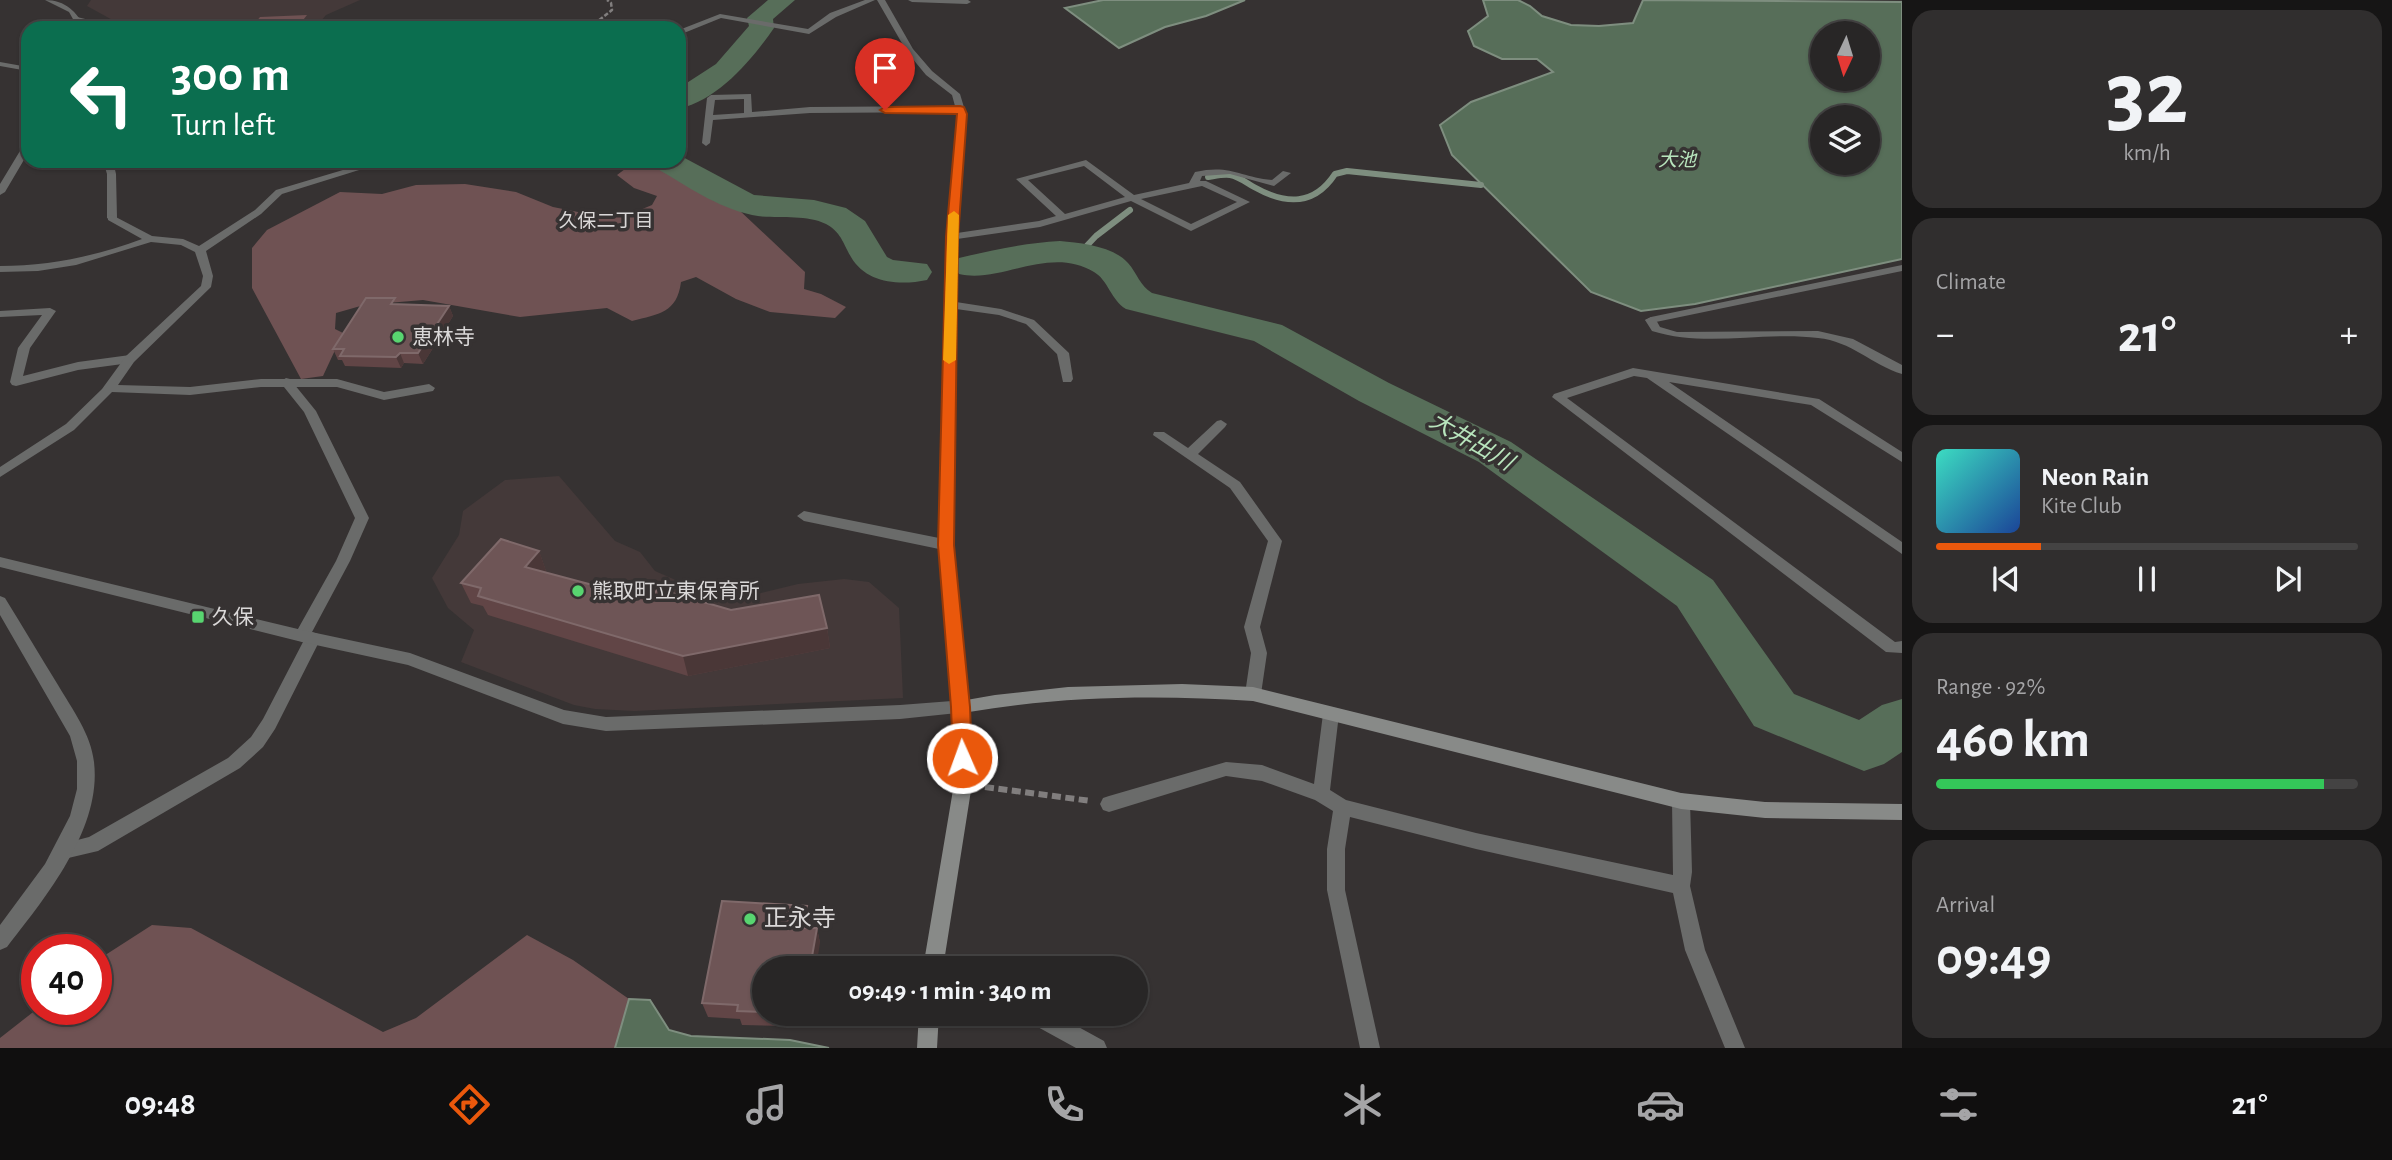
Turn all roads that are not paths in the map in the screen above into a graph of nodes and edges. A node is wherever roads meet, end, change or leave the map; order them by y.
1 (50, 0) edge
2 (871, 0) edge
3 (881, 0) edge
4 (912, 0) edge
5 (942, 0) edge
6 (967, 2) edge
7 (77, 19) joint
8 (85, 21) edge
9 (686, 30) edge
10 (0, 64) edge
11 (21, 68) edge
12 (960, 109) junction
13 (748, 115) junction
14 (710, 118) junction
15 (706, 143) dead end
16 (21, 158) edge
17 (111, 168) edge
18 (360, 168) edge
19 (1286, 173) dead end
20 (1194, 185) junction
21 (0, 192) edge
22 (1132, 198) junction
23 (1063, 217) junction
24 (952, 237) junction
25 (149, 239) junction
26 (200, 250) junction
27 (1902, 268) edge
28 (0, 269) edge
29 (951, 305) junction
30 (0, 314) edge
31 (130, 359) junction
32 (1902, 370) edge
33 (1651, 375) junction
34 (1068, 379) dead end
35 (286, 382) junction
36 (109, 388) junction
37 (429, 388) dead end
38 (1221, 424) dead end
39 (1159, 435) dead end
40 (1189, 455) junction
41 (1902, 458) edge
42 (0, 473) edge
43 (804, 516) dead end
44 (946, 545) junction
45 (1902, 549) edge
46 (0, 562) edge
47 (0, 602) edge
48 (308, 637) junction
49 (1902, 647) edge
50 (1253, 694) junction
51 (961, 707) junction
52 (1331, 714) junction
53 (1321, 794) junction
54 (1681, 801) junction
55 (1109, 804) road end
56 (1342, 807) junction
57 (1902, 812) edge
58 (64, 851) junction
59 (1681, 886) junction
60 (0, 940) edge
61 (935, 956) edge
62 (928, 1026) edge
63 (1056, 1026) edge
64 (927, 1048) edge
65 (1097, 1048) edge
66 (1370, 1048) edge
67 (1735, 1048) edge

1 - 7 street
2 - 9 street
3 - 12 street
4 - 5 street
5 - 6 street
7 - 8 street
10 - 11 street
12 - 13 street
12 - 24 street
13 - 14 street
13 - 14 street
14 - 15 street
16 - 21 street
17 - 25 street
18 - 26 street
19 - 20 street
20 - 22 street
20 - 22 street
22 - 23 street
22 - 23 street
23 - 24 street
24 - 29 street
25 - 26 street
25 - 28 street
26 - 31 street
27 - 32 street
29 - 34 street
29 - 44 street
30 - 31 street
31 - 36 street
33 - 41 street
33 - 45 street
33 - 49 street
35 - 36 street
35 - 37 street
35 - 48 street
36 - 42 street
38 - 40 street
39 - 40 street
40 - 50 street
43 - 44 street
44 - 51 street
46 - 48 street
47 - 58 street
48 - 51 street
48 - 58 street
50 - 51 street
50 - 52 street
51 - 61 street
52 - 53 street
52 - 54 street
53 - 55 street
53 - 56 street
54 - 57 street
54 - 59 street
56 - 59 street
56 - 66 street
58 - 60 street
59 - 67 street
62 - 64 street
63 - 65 street

